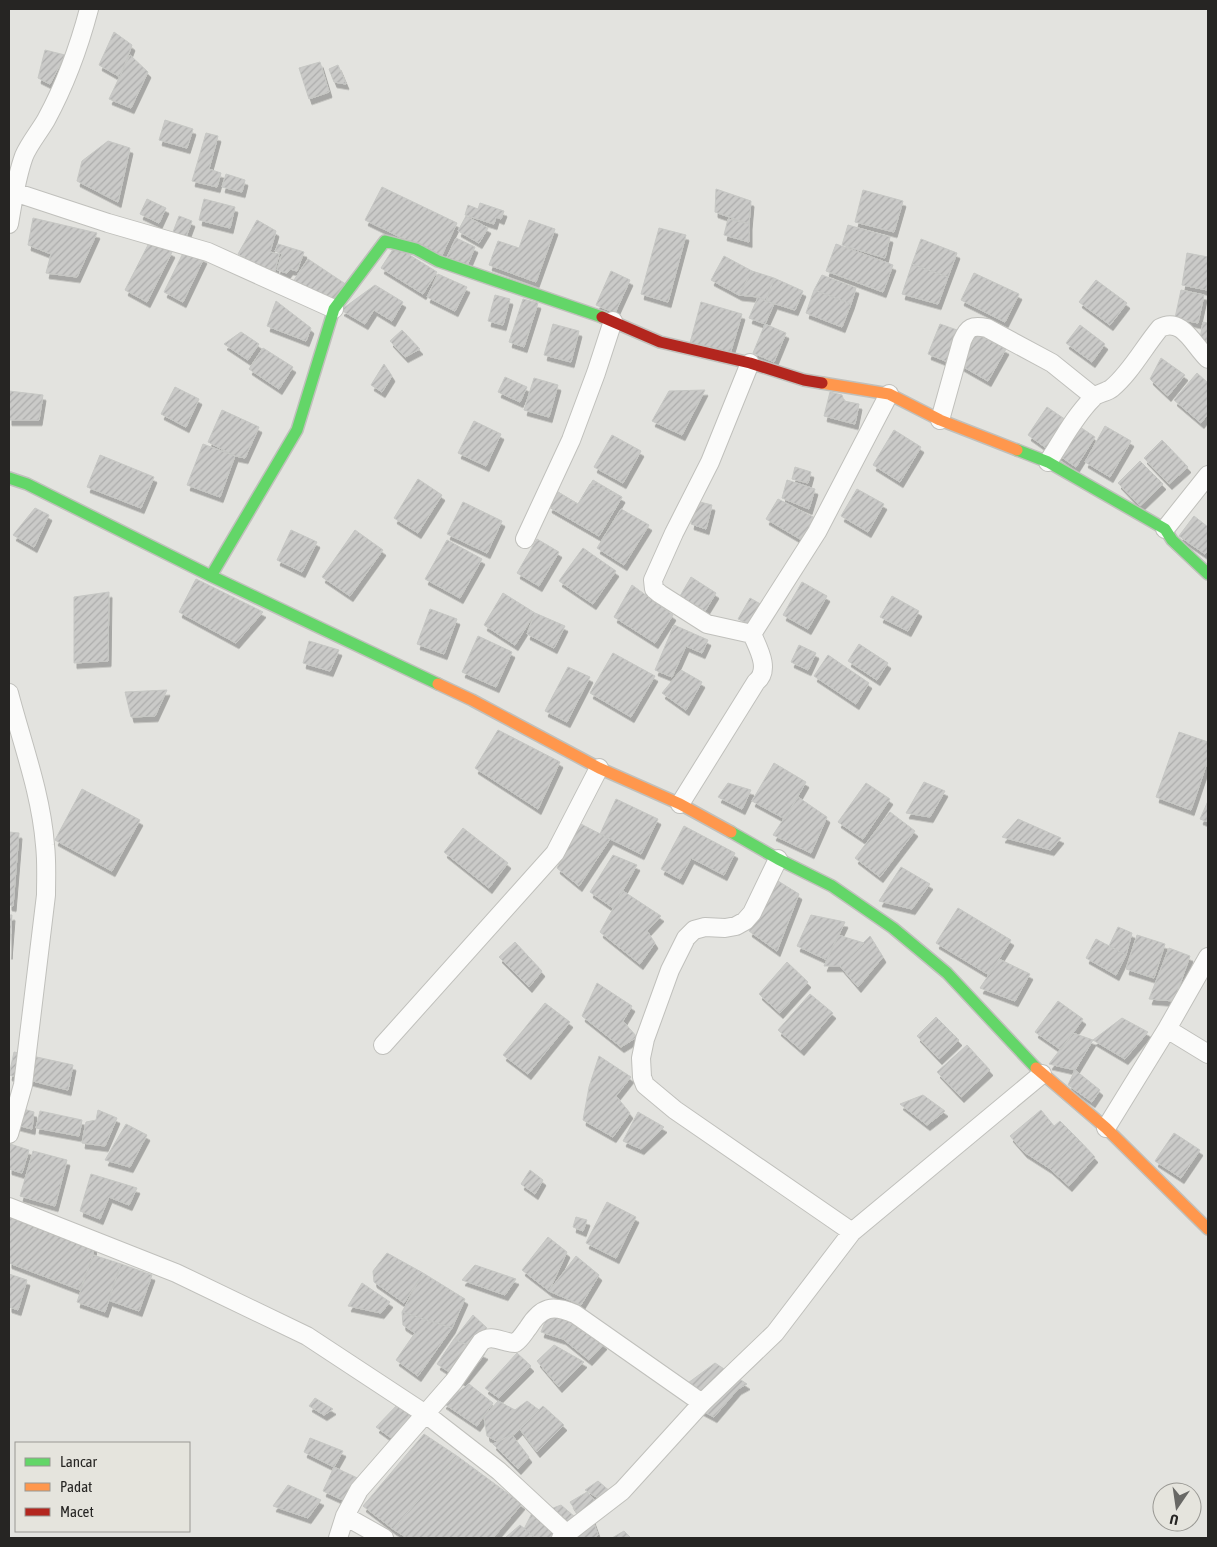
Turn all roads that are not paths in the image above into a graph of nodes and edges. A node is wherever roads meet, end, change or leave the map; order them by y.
1 (89, 9) edge
2 (14, 192) junction
3 (9, 224) edge
4 (334, 309) junction
5 (613, 321) junction
6 (1208, 359) edge
7 (750, 363) junction
8 (889, 394) junction
9 (1094, 396) junction
10 (940, 420) junction
11 (1048, 462) junction
12 (1208, 475) edge
13 (9, 478) edge
14 (1165, 529) junction
15 (525, 539) dead end
16 (1208, 574) edge
17 (211, 576) junction
18 (752, 634) junction
19 (9, 692) edge
20 (15, 742) edge
21 (599, 768) junction
22 (680, 804) junction
23 (778, 859) junction
24 (1208, 957) edge
25 (1167, 1029) junction
26 (383, 1045) dead end
27 (1208, 1054) edge
28 (1042, 1074) junction
29 (16, 1082) edge
30 (1106, 1128) junction
31 (9, 1134) edge
32 (9, 1207) edge
33 (1208, 1229) edge
34 (852, 1232) junction
35 (702, 1403) junction
36 (427, 1414) junction
37 (345, 1516) junction
38 (564, 1536) edge
39 (338, 1538) edge
40 (384, 1538) edge

1 - 2 street
2 - 3 street
2 - 4 street
4 - 5 street
4 - 17 street
5 - 7 street
5 - 15 street
6 - 9 street
7 - 8 street
7 - 18 street
8 - 10 street
8 - 18 street
9 - 10 street
9 - 11 street
10 - 11 street
11 - 14 street
12 - 14 street
13 - 17 street
14 - 16 street
17 - 21 street
18 - 22 street
19 - 20 street
20 - 29 street
21 - 22 street
21 - 26 street
22 - 23 street
23 - 28 street
23 - 34 street
24 - 25 street
25 - 27 street
25 - 30 street
28 - 30 street
28 - 34 street
29 - 31 street
30 - 33 street
32 - 36 street
34 - 35 street
35 - 36 street
35 - 38 street
36 - 37 street
36 - 38 street
37 - 39 street
37 - 40 street

